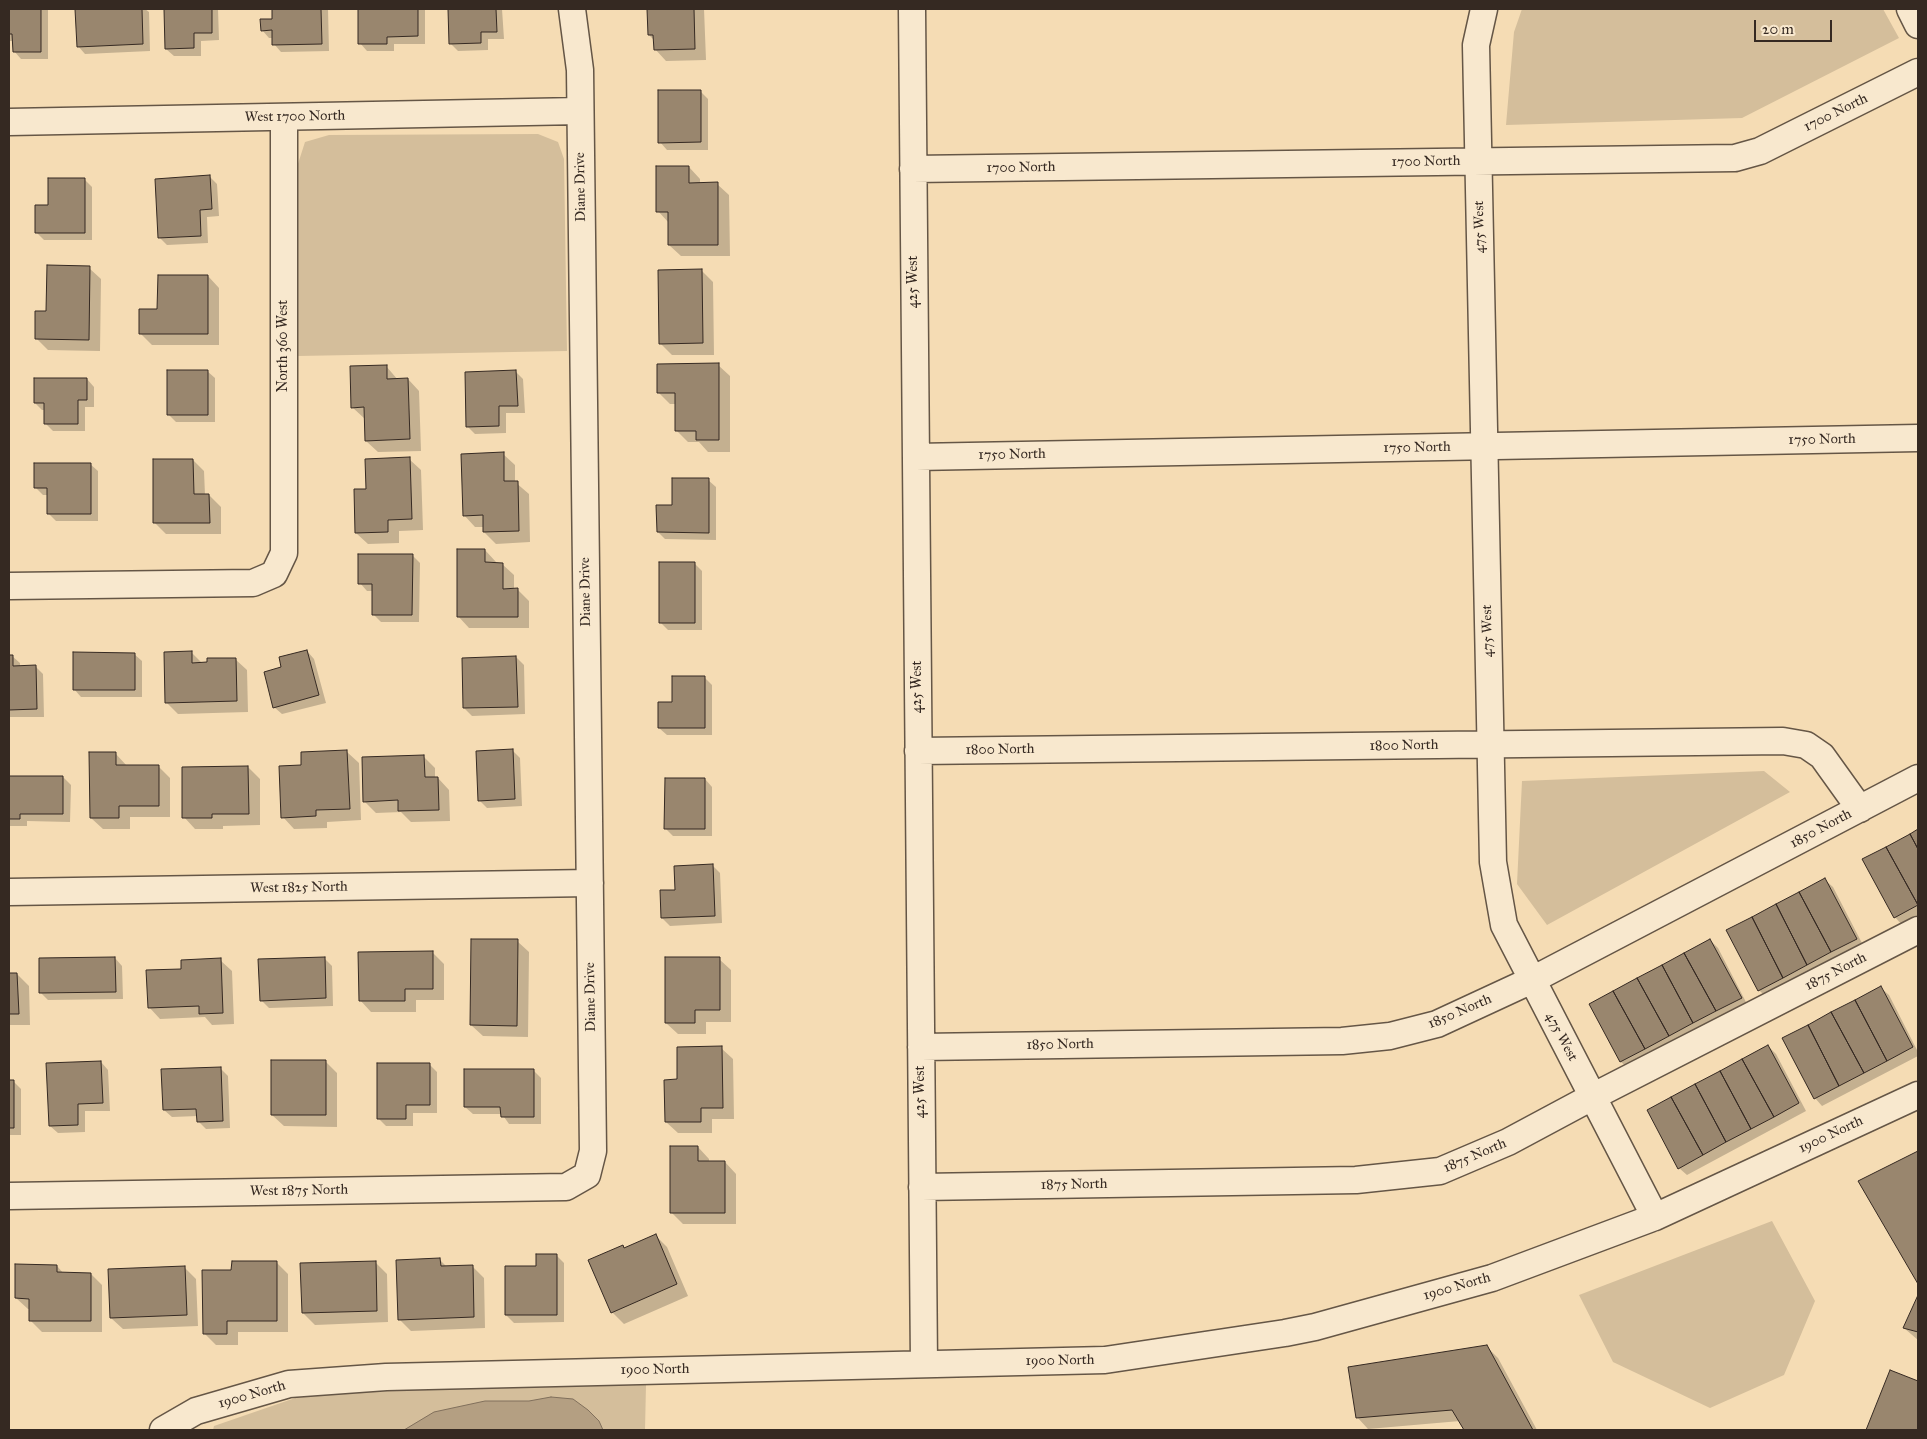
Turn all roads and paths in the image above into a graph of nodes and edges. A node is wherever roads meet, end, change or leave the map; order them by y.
1 (572, 9) edge
2 (912, 9) edge
3 (1484, 9) edge
4 (1910, 9) edge
5 (1918, 25) edge
6 (1918, 72) edge
7 (580, 111) junction
8 (284, 117) junction
9 (9, 122) edge
10 (1478, 162) junction
11 (913, 169) junction
12 (1918, 438) edge
13 (1484, 446) junction
14 (916, 457) junction
15 (9, 586) edge
16 (1490, 744) junction
17 (918, 751) junction
18 (1918, 778) edge
19 (1860, 809) junction
20 (590, 883) junction
21 (9, 892) edge
22 (1918, 930) edge
23 (1532, 980) junction
24 (921, 1047) junction
25 (1918, 1095) edge
26 (1592, 1097) junction
27 (587, 1175) joint
28 (922, 1187) junction
29 (9, 1196) edge
30 (1655, 1217) junction
31 (924, 1364) junction
32 (164, 1430) edge

1 - 7 street, Diane Drive
2 - 11 street, 425 West
3 - 10 street, 475 West
4 - 5 street
6 - 10 street, 1700 North
7 - 8 street, West 1700 North
7 - 20 street, Diane Drive
8 - 9 street, West 1700 North
8 - 15 street, North 360 West
10 - 11 street, 1700 North
10 - 13 street, 475 West
11 - 14 street, 425 West
12 - 13 street, 1750 North
13 - 14 street, 1750 North
13 - 16 street, 475 West
14 - 17 street, 425 West
16 - 17 street, 1800 North
16 - 19 street, 1800 North
16 - 23 street, 475 West
17 - 24 street, 425 West
18 - 19 street, 1850 North
19 - 23 street, 1850 North
20 - 21 street, West 1825 North
20 - 27 street, Diane Drive
22 - 26 street, 1875 North
23 - 24 street, 1850 North
23 - 26 street, 475 West
24 - 28 street, 425 West
25 - 30 street, 1900 North
26 - 28 street, 1875 North
26 - 30 street, 475 West
27 - 29 street, West 1875 North
28 - 31 street, 425 West
30 - 31 street, 1900 North
31 - 32 street, 1900 North

